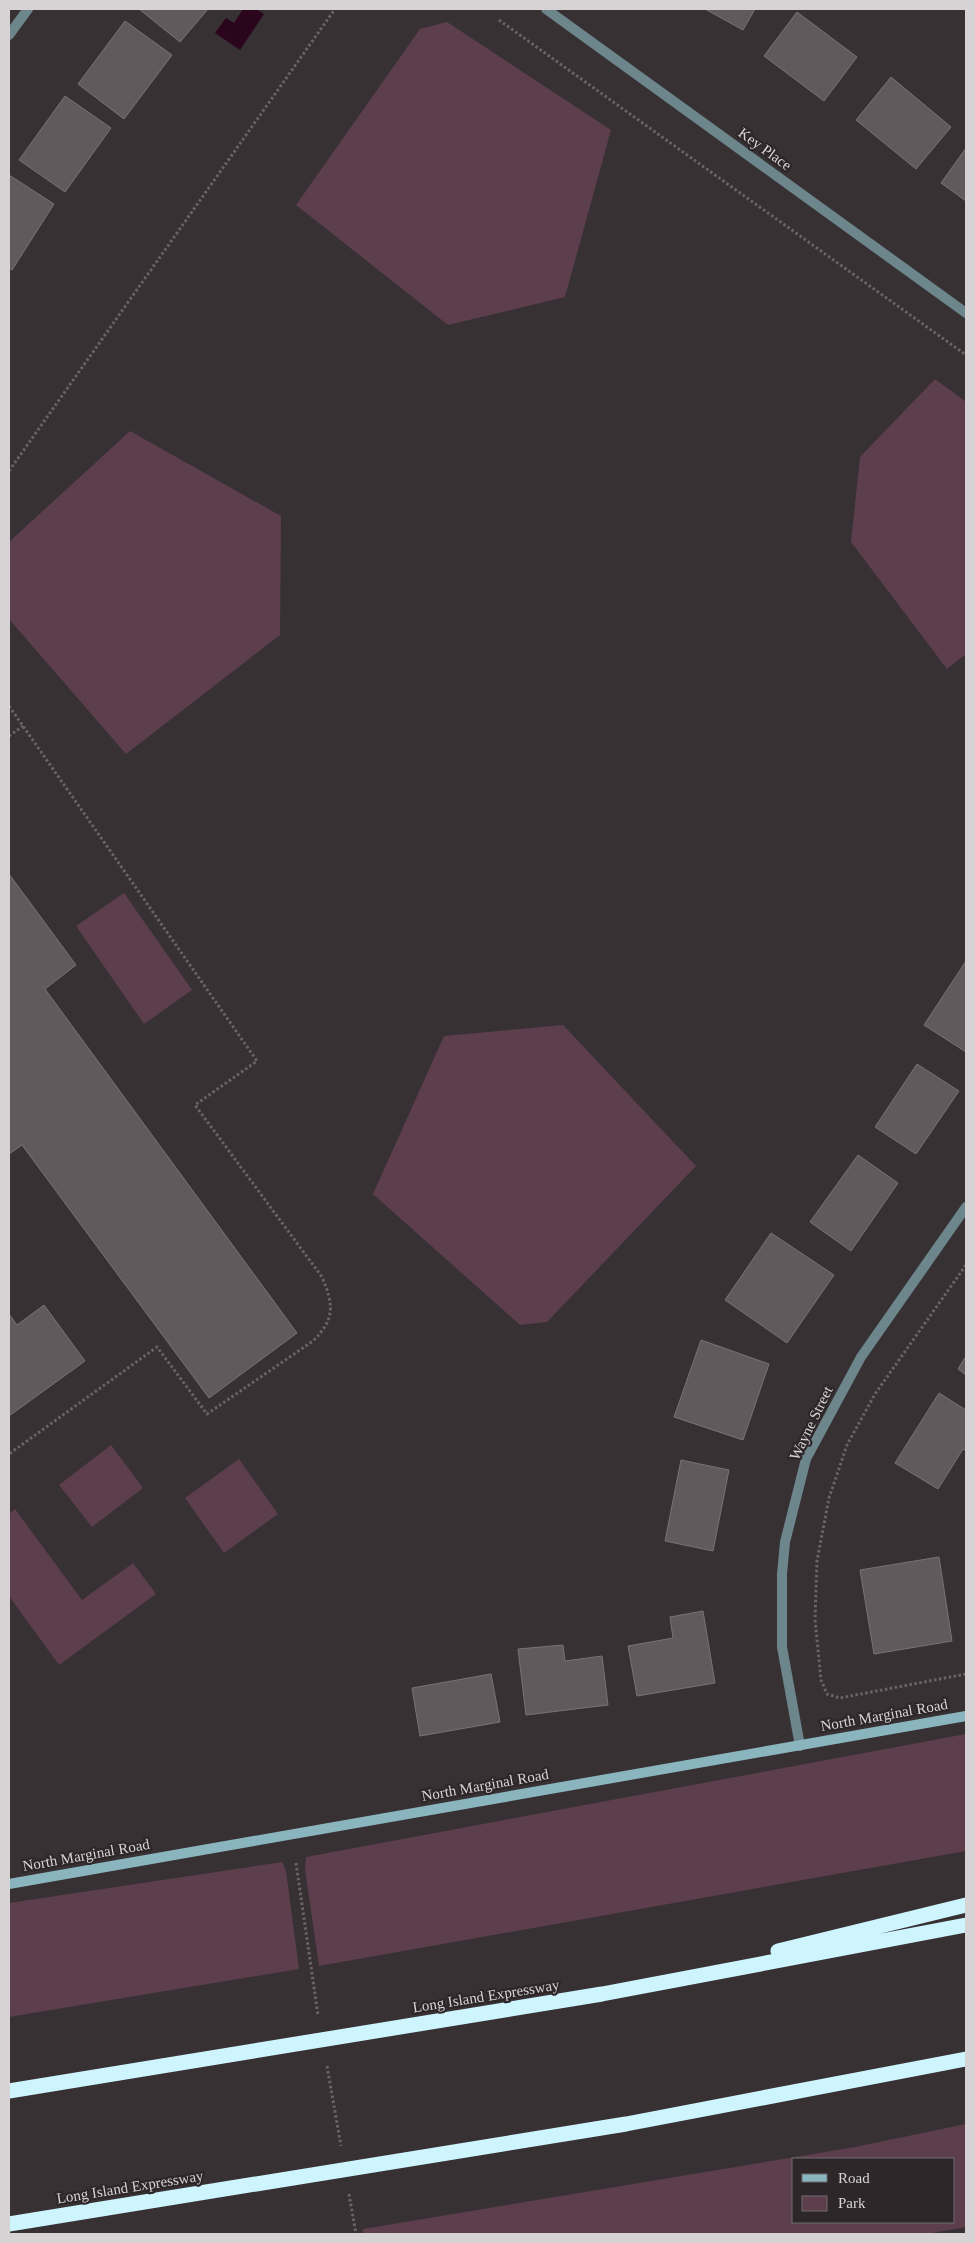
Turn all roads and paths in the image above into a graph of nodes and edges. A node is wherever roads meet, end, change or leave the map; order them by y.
1 (28, 9) edge
2 (335, 9) edge
3 (552, 10) edge
4 (499, 20) dead end
5 (9, 35) edge
6 (966, 313) edge
7 (966, 355) edge
8 (9, 471) edge
9 (9, 706) edge
10 (23, 726) junction
11 (9, 736) edge
12 (966, 1207) edge
13 (966, 1264) edge
14 (9, 1454) edge
15 (966, 1674) edge
16 (966, 1716) edge
17 (800, 1746) junction
18 (296, 1862) dead end
19 (9, 1884) edge
20 (966, 1905) edge
21 (966, 1925) edge
22 (602, 1994) junction
23 (319, 2019) dead end
24 (326, 2058) dead end
25 (966, 2059) edge
26 (143, 2070) junction
27 (9, 2082) edge
28 (9, 2091) edge
29 (342, 2156) dead end
30 (347, 2185) dead end
31 (9, 2224) edge
32 (356, 2234) edge

1 - 5 street
2 - 8 path
3 - 6 street, Key Place
4 - 7 path
9 - 10 path
10 - 11 path
10 - 14 path
12 - 17 street, Wayne Street
13 - 15 path
16 - 17 main road, North Marginal Road
17 - 19 main road, North Marginal Road
18 - 23 path
20 - 22 highway
21 - 22 highway, Long Island Expressway
22 - 26 highway, Long Island Expressway
24 - 29 path
25 - 31 highway, Long Island Expressway
26 - 27 highway
26 - 28 highway, Long Island Expressway
30 - 32 path

